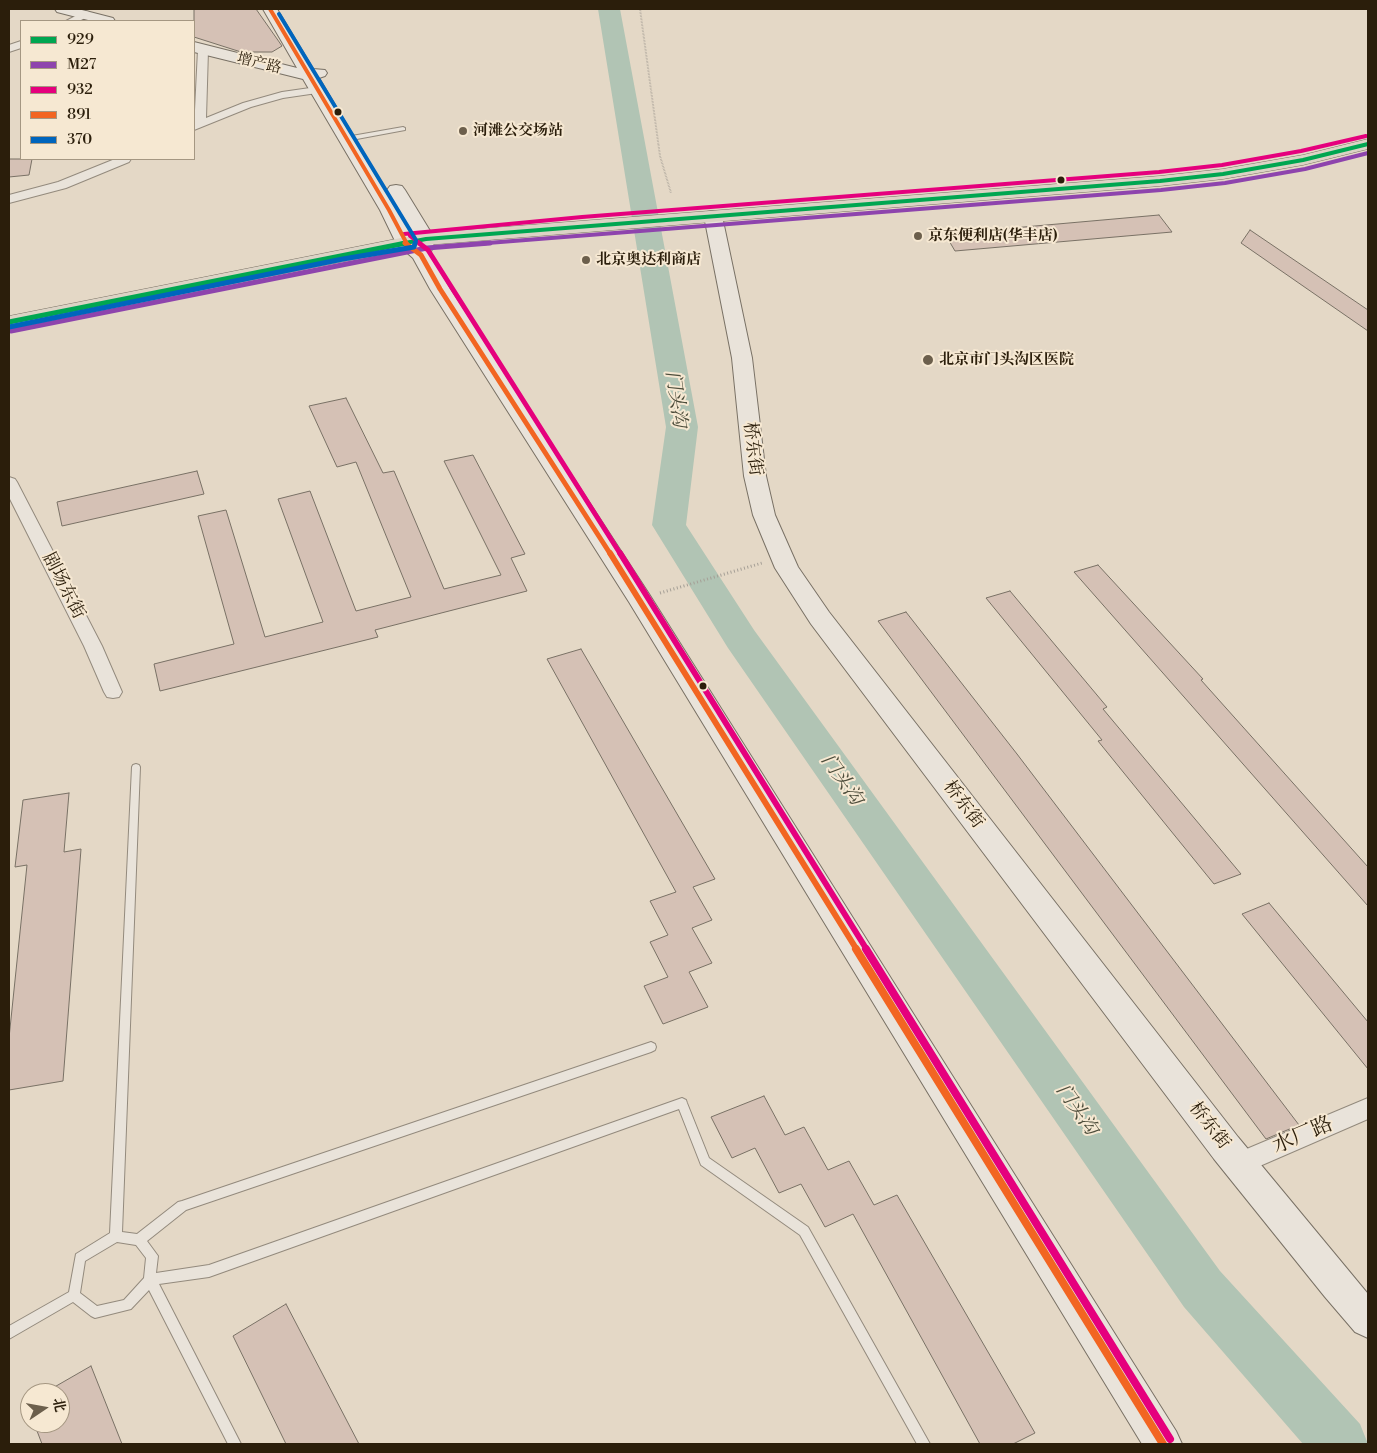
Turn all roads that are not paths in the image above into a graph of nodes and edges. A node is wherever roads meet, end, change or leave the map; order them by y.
1 (62, 9) edge
2 (270, 9) edge
3 (286, 9) edge
4 (85, 14) junction
5 (73, 20) edge
6 (105, 20) edge
7 (198, 49) edge
8 (324, 72) junction
9 (308, 75) junction
10 (317, 90) junction
11 (197, 126) edge
12 (403, 129) dead end
13 (354, 138) junction
14 (1368, 144) edge
15 (1368, 158) edge
16 (123, 160) edge
17 (9, 198) edge
18 (714, 224) junction
19 (417, 246) junction
20 (9, 322) edge
21 (9, 336) edge
22 (9, 482) edge
23 (113, 692) dead end
24 (136, 767) dead end
25 (651, 1048) dead end
26 (1368, 1108) edge
27 (1238, 1164) junction
28 (116, 1236) junction
29 (139, 1240) junction
30 (150, 1280) junction
31 (74, 1295) junction
32 (1368, 1320) edge
33 (9, 1333) edge
34 (235, 1444) edge
35 (924, 1444) edge
36 (1163, 1444) edge

1 - 4 street
2 - 9 street
3 - 8 street
4 - 5 street
4 - 6 street
7 - 9 street, 增产路
7 - 11 street
8 - 9 street, 增产路
8 - 13 street
9 - 10 street
10 - 11 street
10 - 13 street
12 - 13 lane
13 - 19 street
14 - 18 main road
15 - 18 main road
16 - 17 street
18 - 19 main road
18 - 27 street, 桥东街
19 - 20 main road
19 - 21 main road
19 - 36 street
22 - 23 street, 剧场东街
24 - 28 lane
25 - 29 lane
26 - 27 street, 水厂路
27 - 32 street, 桥东街
28 - 29 lane
28 - 31 lane
29 - 30 lane
30 - 31 lane
30 - 34 lane
30 - 35 lane
31 - 33 lane

